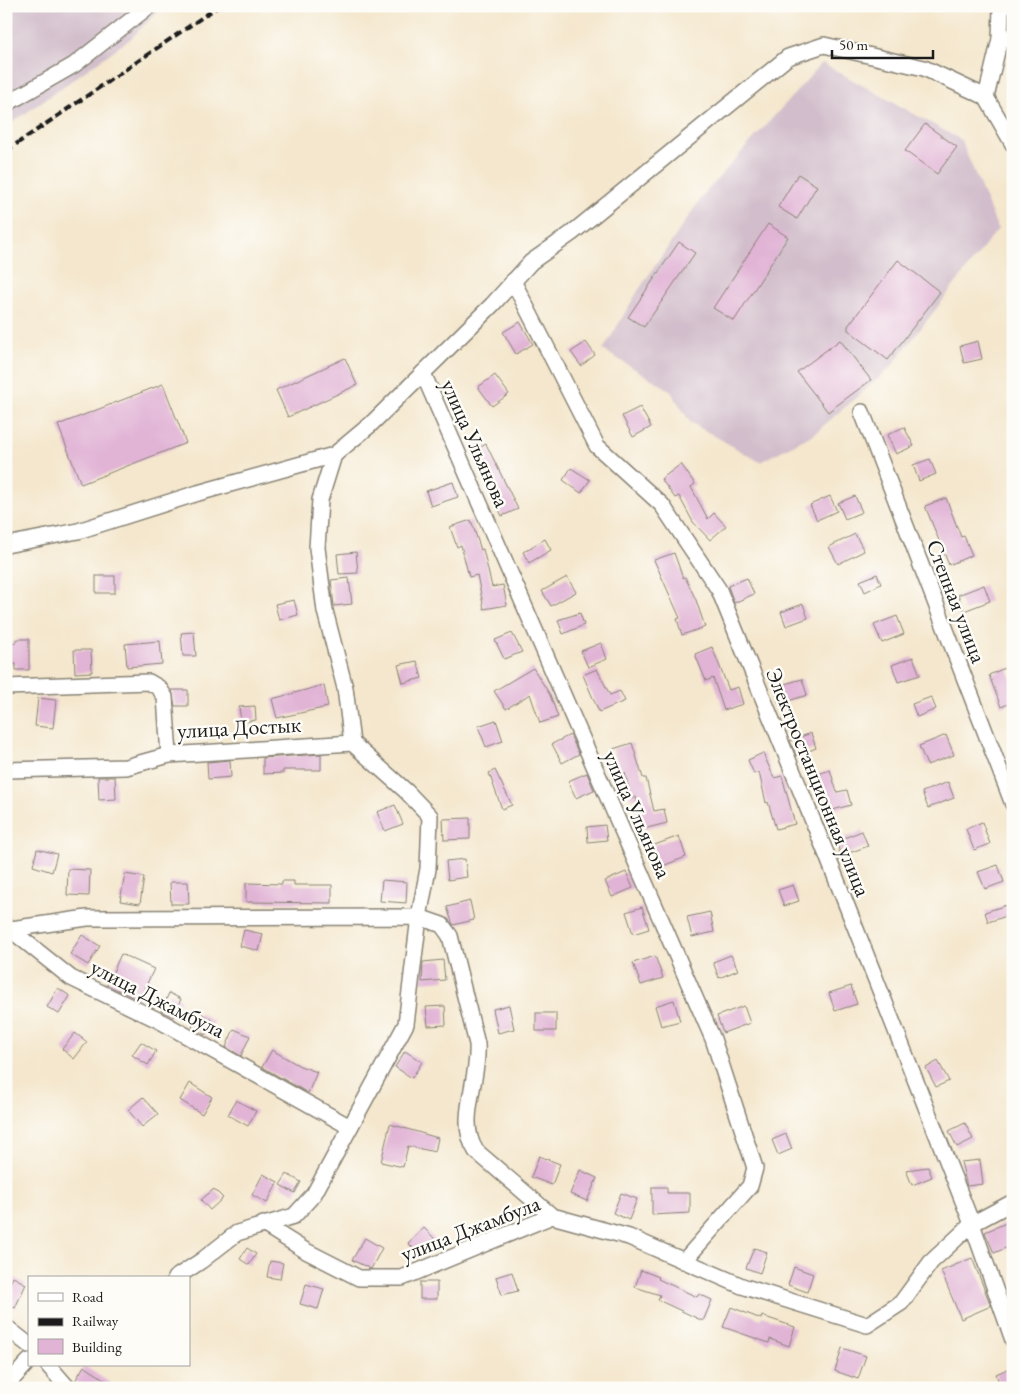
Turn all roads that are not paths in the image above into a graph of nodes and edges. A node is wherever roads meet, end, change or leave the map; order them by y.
1 (149, 6) edge
2 (1001, 6) edge
3 (1006, 39) edge
4 (986, 97) junction
5 (6, 104) edge
6 (1013, 144) edge
7 (513, 282) junction
8 (423, 373) junction
9 (862, 412) dead end
10 (334, 455) junction
11 (6, 545) edge
12 (6, 687) edge
13 (352, 743) junction
14 (169, 755) junction
15 (6, 770) edge
16 (1013, 804) edge
17 (419, 917) junction
18 (8, 927) edge
19 (350, 1127) junction
20 (1013, 1202) edge
21 (552, 1216) junction
22 (263, 1224) junction
23 (972, 1224) junction
24 (684, 1261) junction
25 (177, 1276) edge
26 (6, 1326) edge
27 (1013, 1340) edge
28 (28, 1344) edge
29 (28, 1362) edge
30 (49, 1366) edge
31 (6, 1386) edge
32 (68, 1388) edge

1 - 5 street
2 - 3 street
3 - 4 street
4 - 6 street
4 - 7 street
7 - 8 street
7 - 23 street, Электростанционная улица
8 - 10 street
8 - 24 street, улица Ульянова
9 - 16 street, Степная улица
10 - 11 street
10 - 13 street
12 - 14 street, улица Достык
13 - 14 street, улица Достык
13 - 17 street
14 - 15 street
17 - 18 street
17 - 19 street
17 - 21 street
18 - 19 street, улица Джамбула
19 - 22 street
20 - 23 street
21 - 22 street, улица Джамбула
21 - 24 street, улица Джамбула
22 - 25 street
23 - 24 street, улица Джамбула
23 - 27 street, Электростанционная улица
26 - 28 street
29 - 31 street
30 - 32 street

